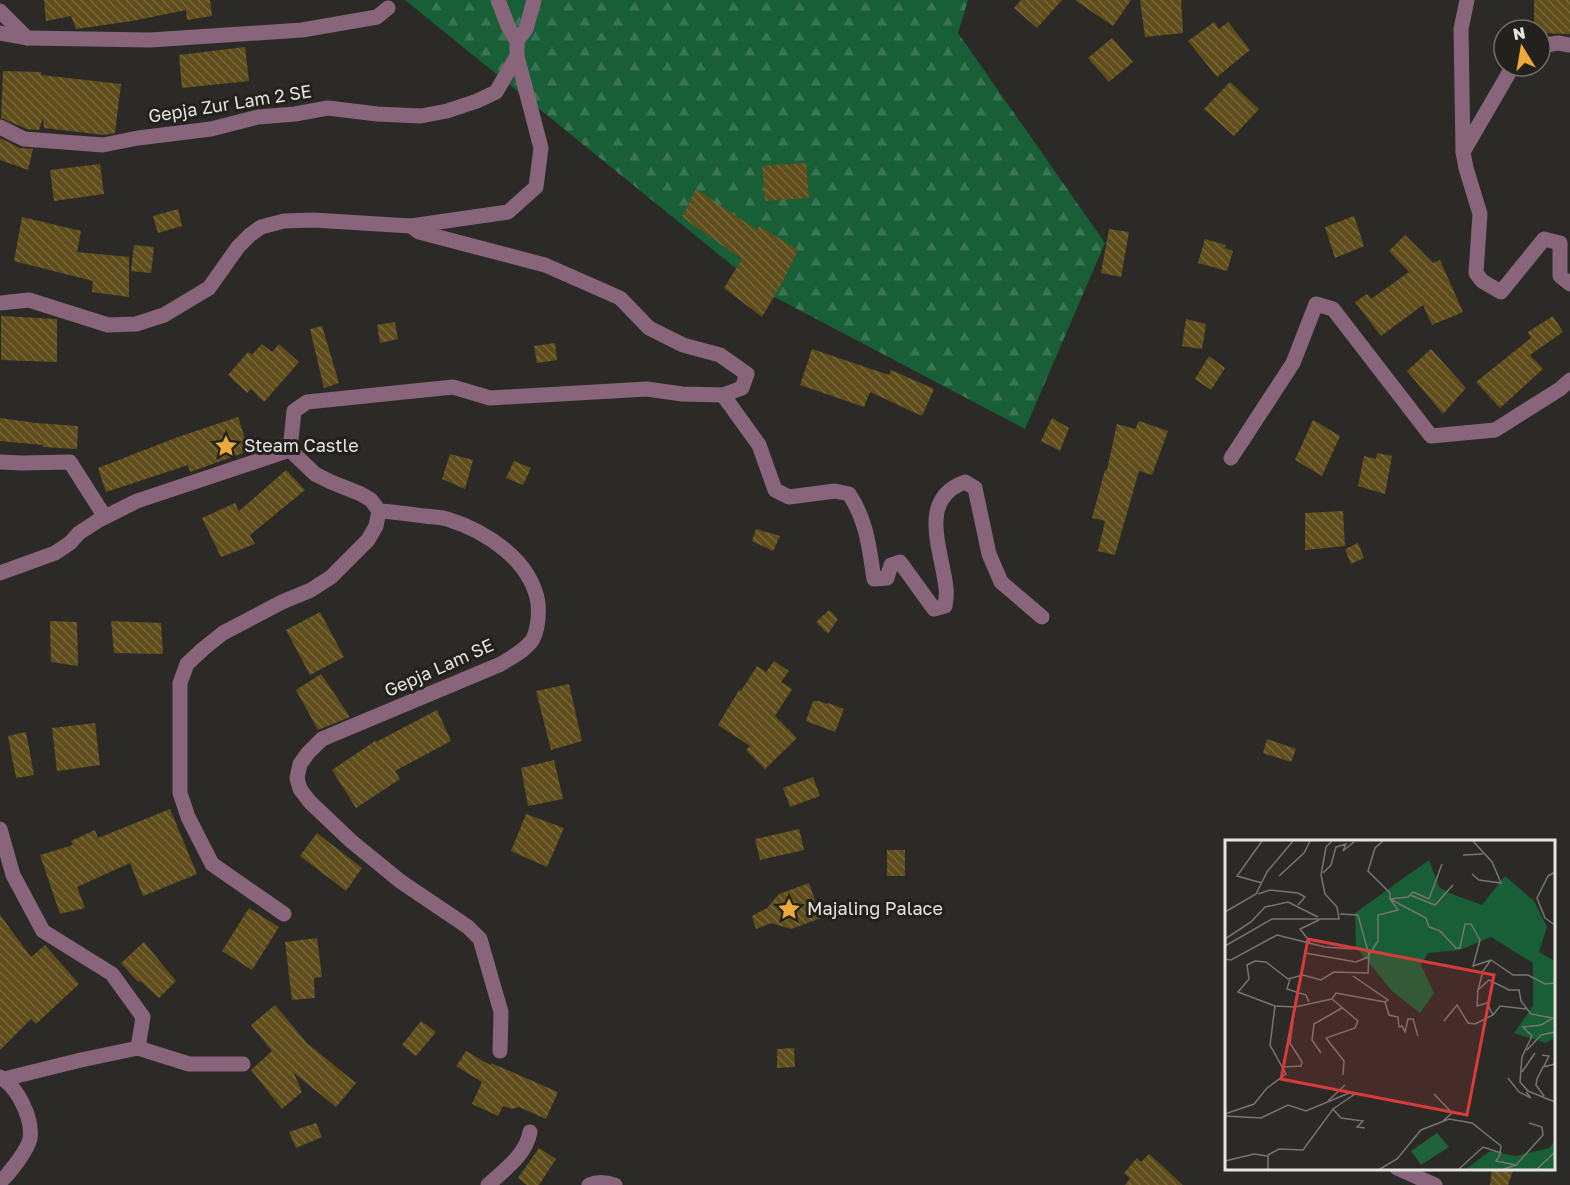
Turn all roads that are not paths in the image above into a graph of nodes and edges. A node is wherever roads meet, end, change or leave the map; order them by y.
1 (498, 0) edge
2 (534, 0) edge
3 (1467, 0) edge
4 (387, 8) dead end
5 (0, 11) edge
6 (0, 33) edge
7 (27, 38) junction
8 (1552, 44) edge
9 (1570, 45) edge
10 (517, 49) junction
11 (1506, 78) edge
12 (0, 127) edge
13 (1463, 152) junction
14 (411, 226) junction
15 (1570, 284) edge
16 (0, 303) edge
17 (1570, 380) edge
18 (723, 395) junction
19 (290, 450) junction
20 (1231, 458) dead end
21 (0, 462) edge
22 (379, 511) junction
23 (105, 517) junction
24 (0, 573) edge
25 (1042, 617) dead end
26 (0, 829) edge
27 (284, 914) dead end
28 (138, 1048) junction
29 (500, 1051) dead end
30 (243, 1064) dead end
31 (2, 1078) edge
32 (530, 1132) dead end
33 (1401, 1170) edge
34 (0, 1182) edge
35 (488, 1185) edge
36 (589, 1185) edge
37 (615, 1185) edge
38 (1435, 1185) edge

1 - 10 street
2 - 10 street, Gepja Zur Lam 2 SE
3 - 13 street
4 - 7 street
5 - 7 street
6 - 7 street
8 - 9 street
10 - 12 street, Gepja Zur Lam 2 SE
10 - 14 street
11 - 13 street
13 - 15 street
14 - 16 street
14 - 18 street
17 - 20 street
18 - 19 street
18 - 25 street
19 - 22 street
19 - 23 street
21 - 23 street
22 - 27 street
22 - 29 street, Gepja Lam SE
23 - 24 street
26 - 28 street
28 - 30 street
28 - 31 street
31 - 34 street
32 - 35 street
33 - 38 street
36 - 37 street

